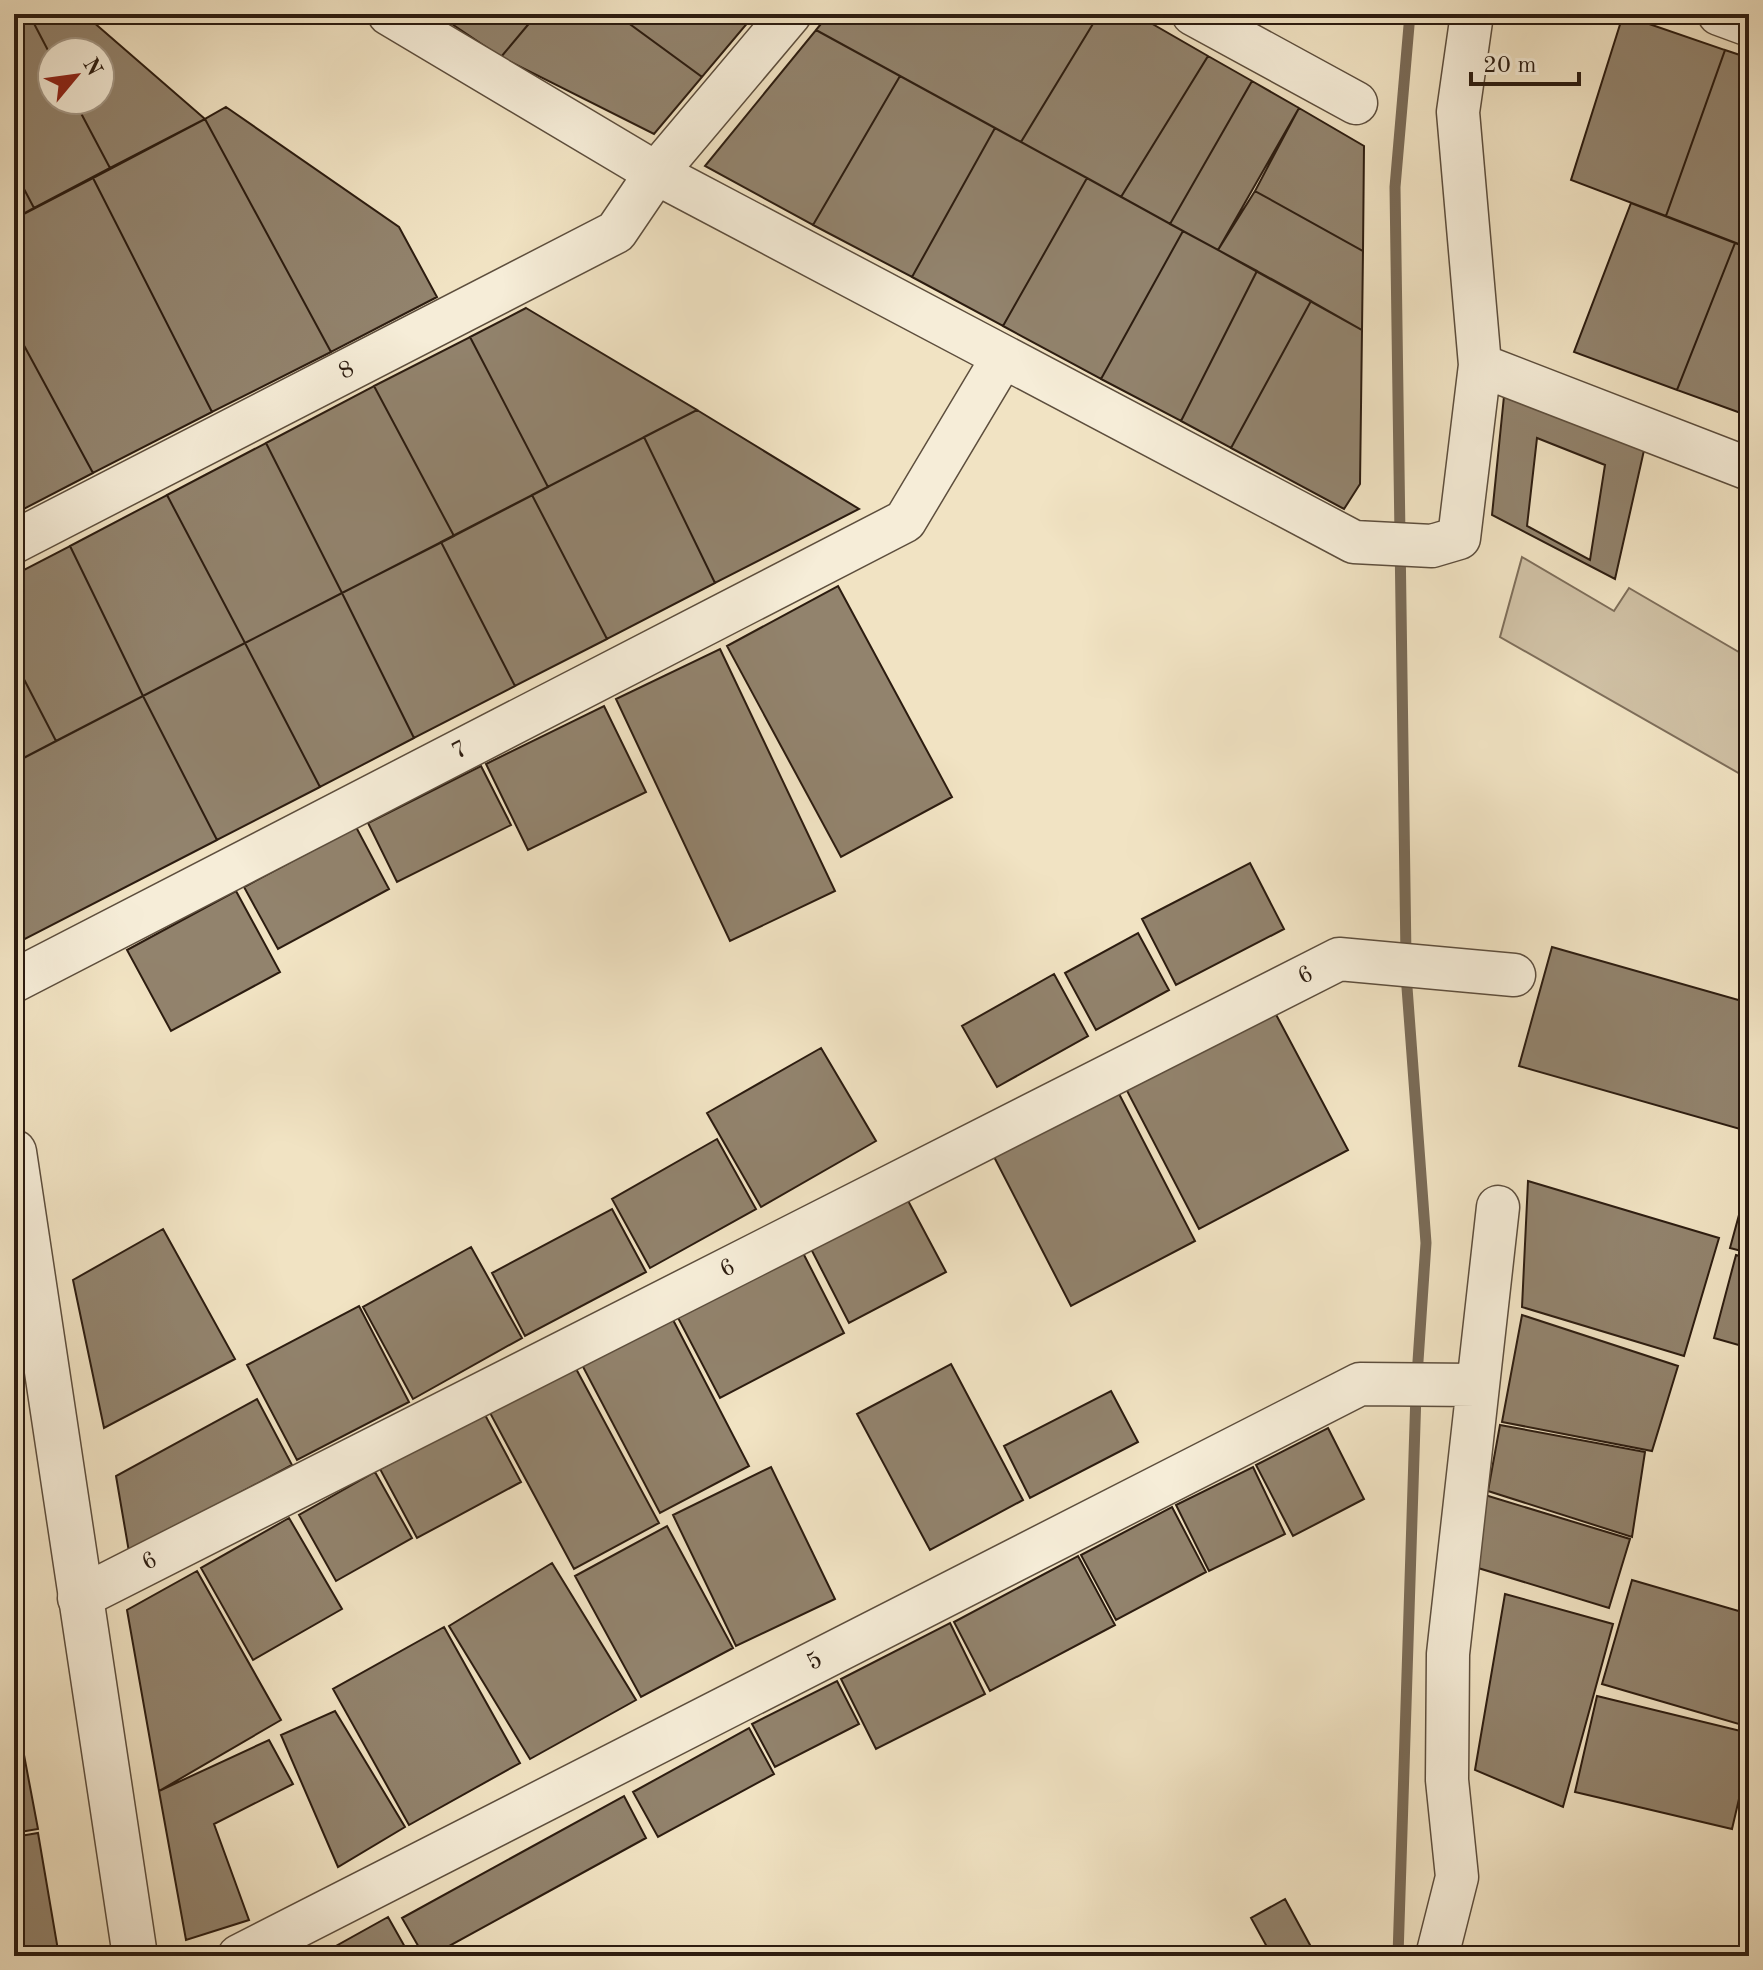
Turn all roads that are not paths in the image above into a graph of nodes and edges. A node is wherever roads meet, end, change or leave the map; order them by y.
1 (389, 14) edge
2 (790, 14) edge
3 (1193, 14) edge
4 (1472, 14) edge
5 (1719, 14) edge
6 (1749, 25) edge
7 (1356, 103) dead end
8 (656, 173) junction
9 (1003, 357) junction
10 (1480, 365) junction
11 (1749, 469) edge
12 (14, 542) edge
13 (1514, 975) dead end
14 (14, 981) edge
15 (14, 1152) edge
16 (1498, 1207) dead end
17 (1459, 1386) junction
18 (79, 1598) junction
19 (135, 1956) edge
20 (239, 1956) edge
21 (1437, 1956) edge

1 - 8 street
2 - 8 street, 8
3 - 7 street
4 - 10 street
5 - 6 street
8 - 9 street
8 - 12 street, 8
9 - 10 street
9 - 14 street, 7
10 - 11 street
13 - 18 street, 6
15 - 18 street
16 - 17 street
17 - 20 street, 5
17 - 21 street
18 - 19 street

